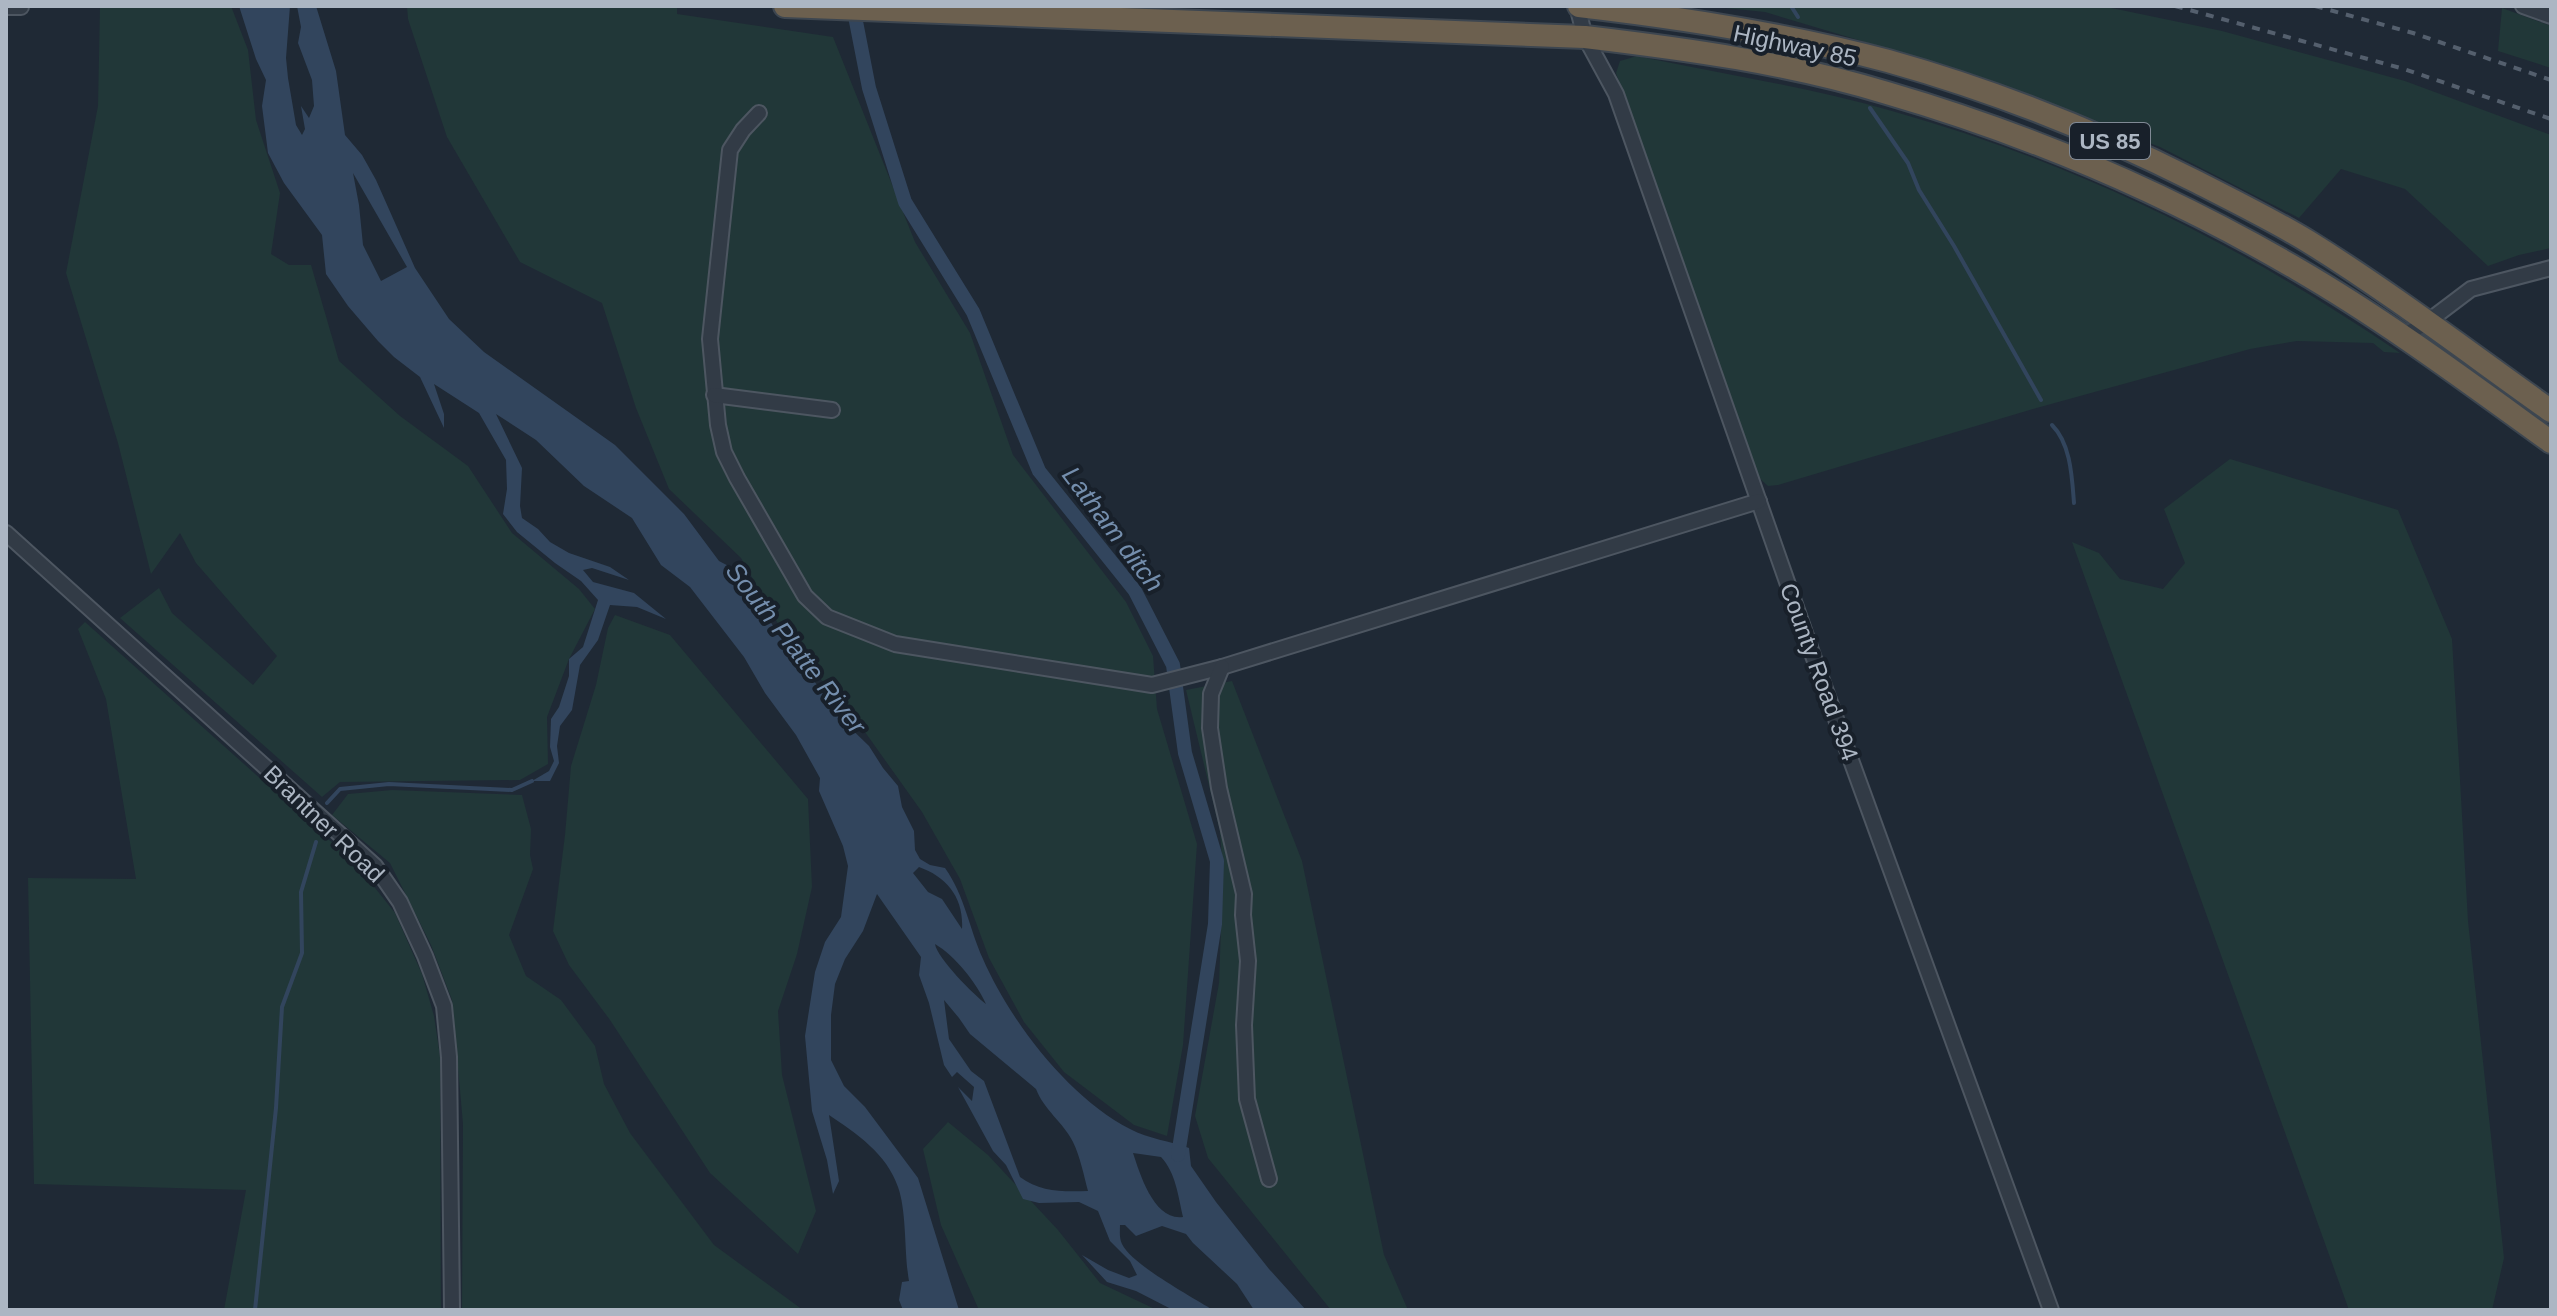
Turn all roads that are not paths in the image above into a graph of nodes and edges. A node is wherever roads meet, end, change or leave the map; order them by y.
1 (785, 6) edge
2 (1578, 6) edge
3 (2523, 6) edge
4 (2551, 16) edge
5 (1585, 37) junction
6 (759, 113) dead end
7 (2551, 268) edge
8 (2426, 323) junction
9 (2403, 336) junction
10 (714, 395) junction
11 (832, 410) dead end
12 (2551, 411) edge
13 (2551, 442) edge
14 (1759, 501) junction
15 (6, 533) edge
16 (1222, 667) junction
17 (1269, 1179) dead end
18 (452, 1310) edge
19 (2051, 1310) edge

1 - 5 highway, Highway 85 / US 85
2 - 5 street, County Road 394
2 - 8 highway, Highway 85 / US 85
3 - 4 street
5 - 9 highway, Highway 85 / US 85
5 - 14 street, County Road 394
6 - 10 street
7 - 8 street
8 - 9 street
8 - 12 highway, US 85
9 - 13 highway, US 85
10 - 11 street
10 - 16 street
14 - 16 street
14 - 19 street, County Road 394
15 - 18 street, Brantner Road
16 - 17 street

